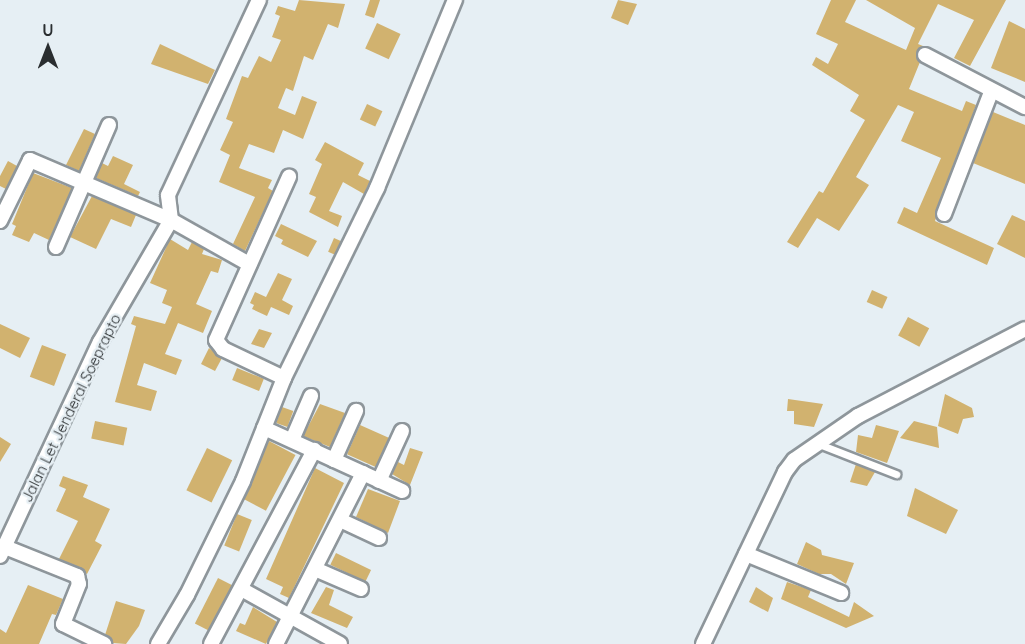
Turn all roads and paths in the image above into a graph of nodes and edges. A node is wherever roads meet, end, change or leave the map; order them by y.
1 (259, 0) edge
2 (455, 0) edge
3 (925, 55) dead end
4 (991, 92) junction
5 (1025, 107) edge
6 (109, 125) dead end
7 (290, 177) dead end
8 (84, 183) junction
9 (945, 214) dead end
10 (171, 220) junction
11 (0, 221) edge
12 (56, 247) dead end
13 (249, 264) junction
14 (1025, 328) edge
15 (284, 378) junction
16 (311, 396) dead end
17 (356, 411) dead end
18 (264, 428) junction
19 (402, 432) dead end
20 (292, 441) junction
21 (816, 443) junction
22 (314, 450) junction
23 (334, 460) junction
24 (363, 473) junction
25 (896, 474) dead end
26 (379, 481) junction
27 (402, 491) dead end
28 (340, 520) junction
29 (379, 538) dead end
30 (2, 551) edge
31 (746, 554) junction
32 (315, 569) junction
33 (361, 589) dead end
34 (243, 590) junction
35 (842, 593) dead end
36 (291, 616) junction
37 (104, 644) edge
38 (158, 644) edge
39 (212, 644) edge
40 (276, 644) edge
41 (340, 644) edge
42 (703, 644) edge

1 - 10 street
2 - 15 street
3 - 4 street
4 - 5 street
4 - 9 street
6 - 8 street
7 - 13 street
8 - 10 street
8 - 11 street
8 - 12 street
10 - 13 street
10 - 30 street, Jalan Let Jenderal Soeprapto
13 - 15 street
14 - 21 street
15 - 18 street
16 - 20 street
17 - 23 street
18 - 20 street
18 - 38 street
19 - 26 street
20 - 22 street
21 - 25 lane
21 - 31 street
22 - 23 street
22 - 34 street
23 - 24 street
24 - 26 street
24 - 28 street
26 - 27 street
28 - 29 street
28 - 32 street
30 - 37 street
31 - 35 street
31 - 42 street
32 - 33 street
32 - 36 street
34 - 36 street
34 - 39 street
36 - 40 street
36 - 41 street

